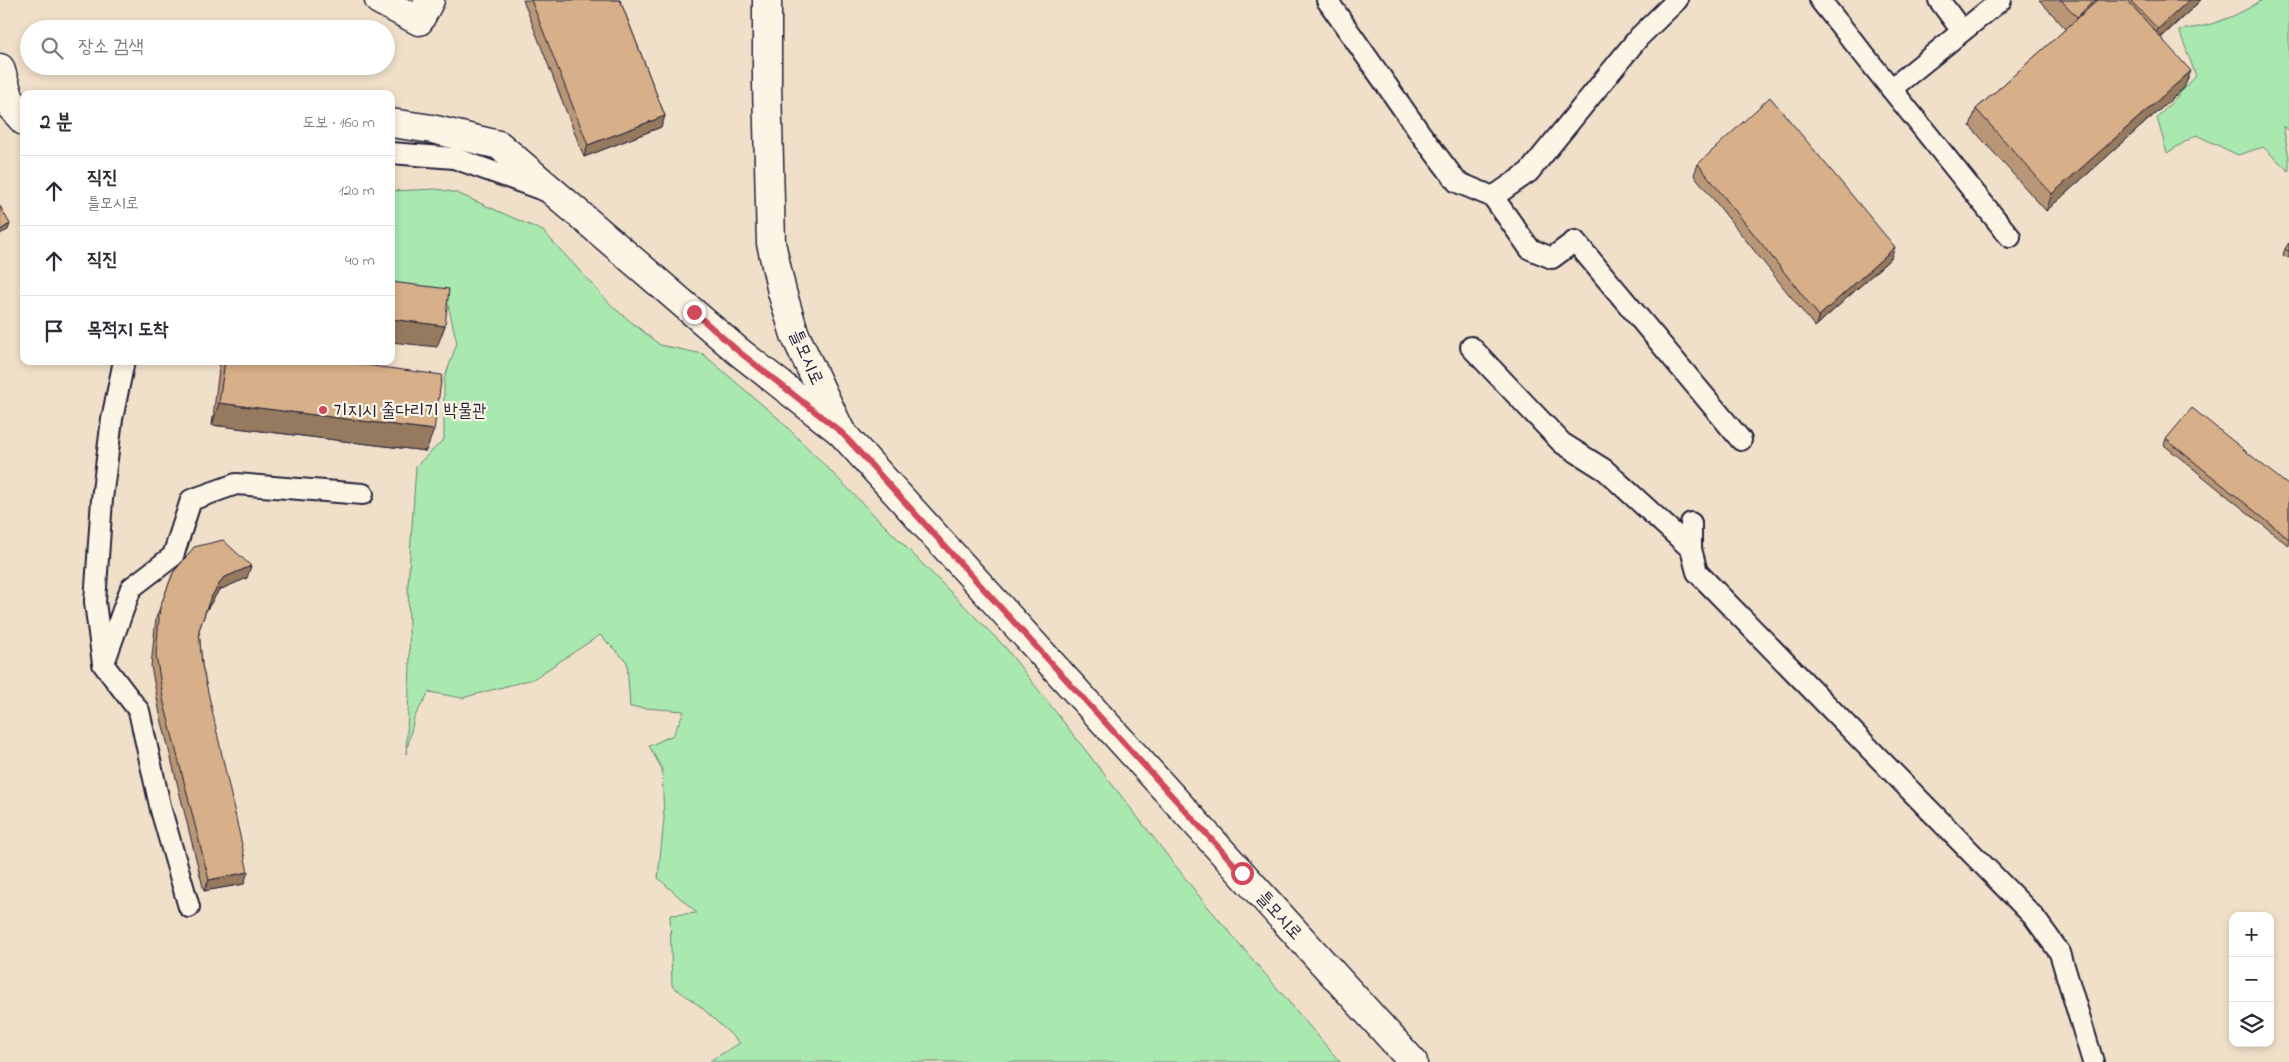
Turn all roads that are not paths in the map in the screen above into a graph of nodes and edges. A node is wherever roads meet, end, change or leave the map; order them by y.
1 (379, 0) edge
2 (430, 0) edge
3 (767, 0) edge
4 (1327, 0) edge
5 (1677, 0) edge
6 (1820, 0) edge
7 (1939, 0) edge
8 (2001, 0) edge
9 (1962, 31) junction
10 (0, 68) edge
11 (1891, 88) junction
12 (20, 117) edge
13 (395, 124) edge
14 (395, 154) edge
15 (560, 196) junction
16 (1493, 196) junction
17 (2010, 237) dead end
18 (1471, 347) dead end
19 (123, 365) edge
20 (841, 432) junction
21 (1741, 440) dead end
22 (363, 494) dead end
23 (1690, 523) dead end
24 (1690, 549) junction
25 (103, 664) junction
26 (189, 908) dead end
27 (1413, 1062) edge
28 (2093, 1062) edge

1 - 2 main road
3 - 20 main road, 틀모시로
4 - 16 lane
5 - 16 lane
6 - 11 lane
7 - 9 lane
8 - 9 lane
9 - 11 lane
10 - 12 main road
11 - 17 lane
13 - 15 main road
14 - 15 lane
15 - 20 main road
16 - 21 lane
18 - 24 lane
19 - 25 lane
20 - 27 main road, 틀모시로
22 - 25 lane
23 - 24 lane
24 - 28 lane
25 - 26 lane

